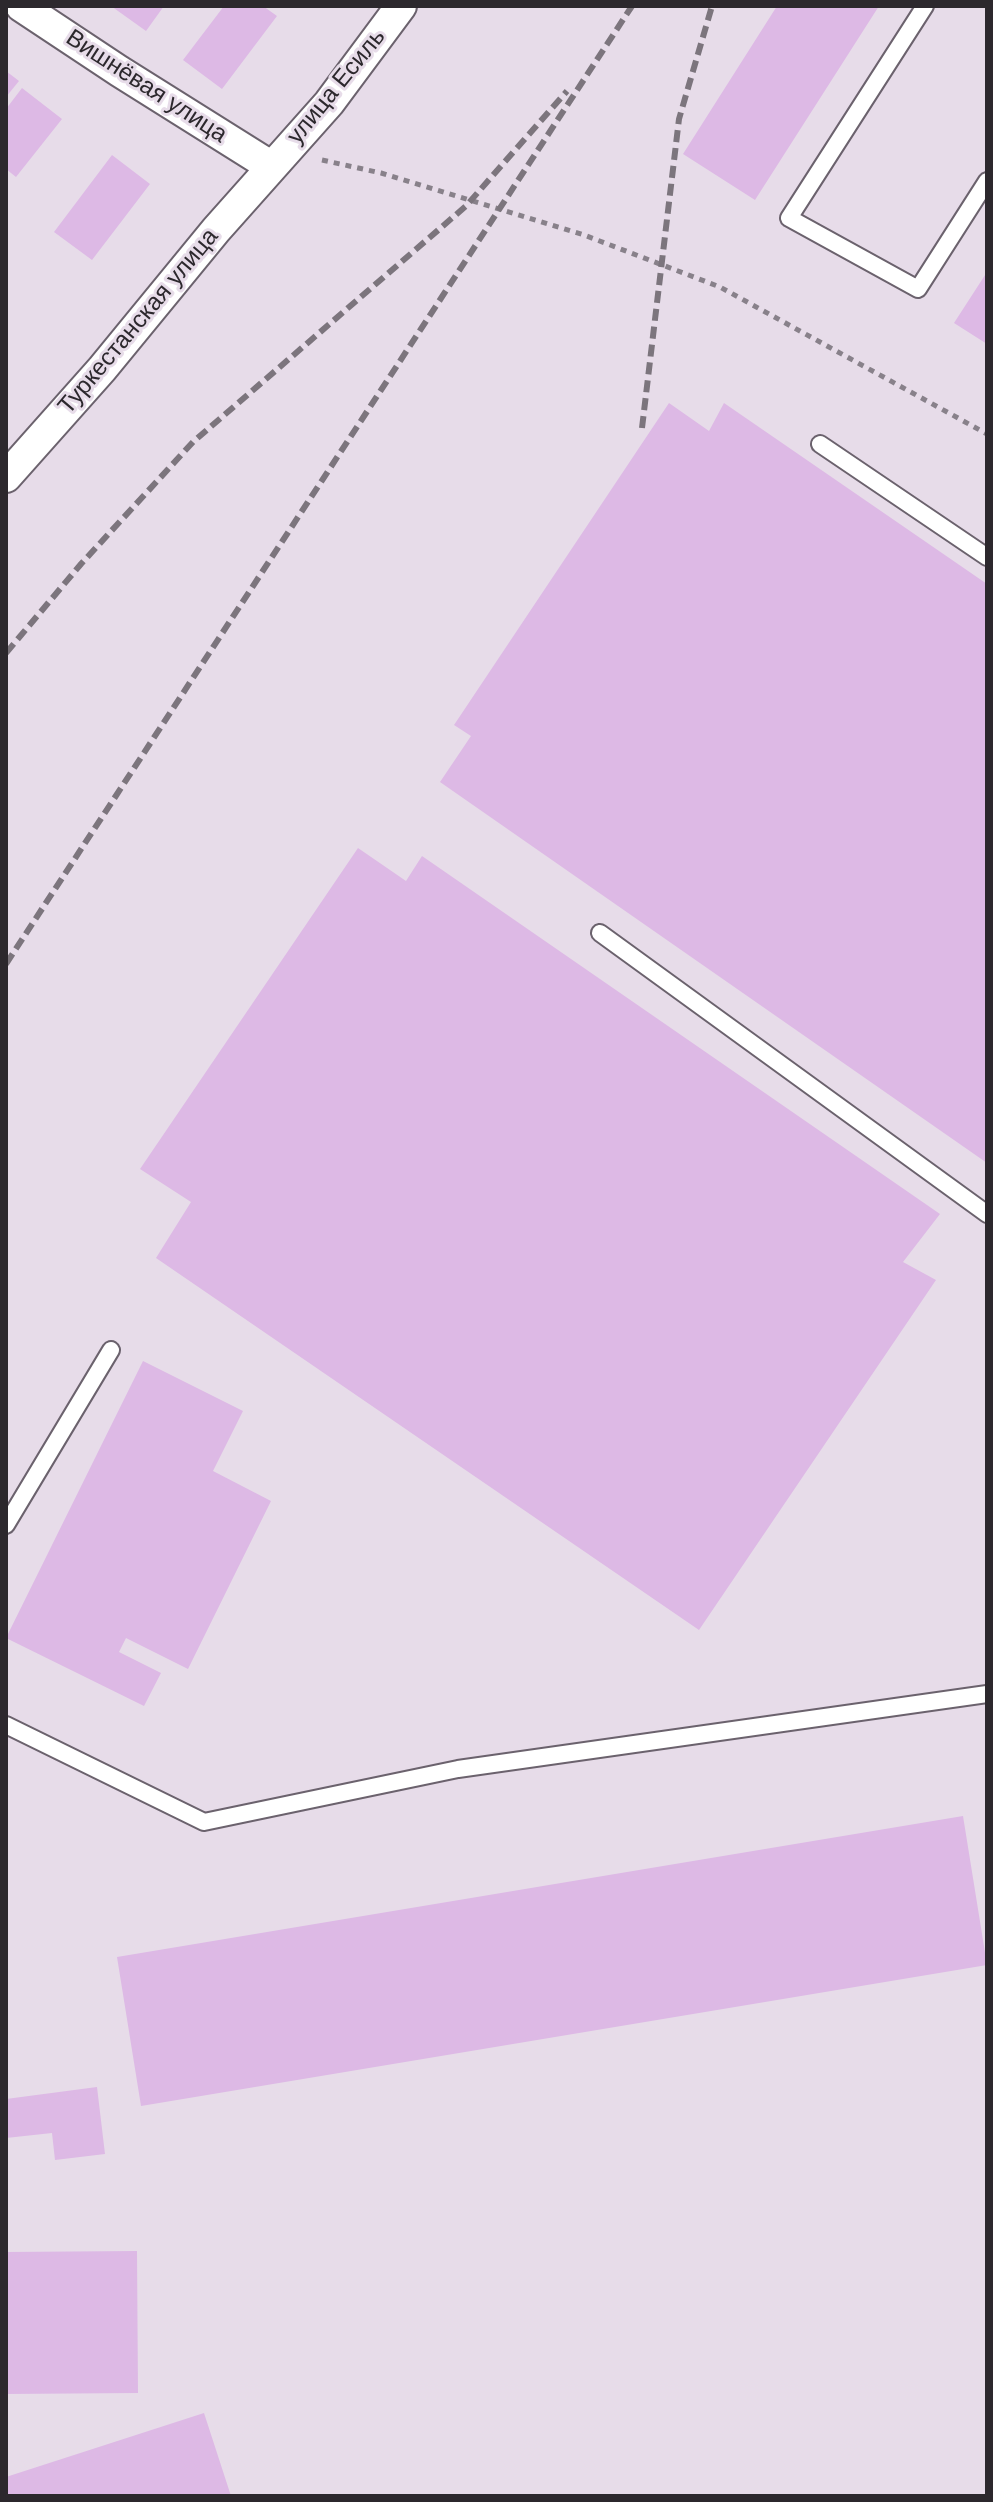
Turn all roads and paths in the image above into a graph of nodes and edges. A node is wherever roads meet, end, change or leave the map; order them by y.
1 (21, 6) edge
2 (401, 6) edge
3 (925, 6) edge
4 (279, 159) junction
5 (987, 181) edge
6 (987, 434) edge
7 (820, 444) dead end
8 (6, 477) edge
9 (987, 557) edge
10 (600, 933) dead end
11 (987, 1214) edge
12 (111, 1350) dead end
13 (6, 1525) edge
14 (987, 1694) edge
15 (6, 1725) edge

1 - 4 street, Вишнёвая улица
2 - 4 street, улица Есиль
3 - 5 lane
4 - 6 path
4 - 8 street, Туркестанская улица
7 - 9 lane
10 - 11 lane
12 - 13 lane
14 - 15 lane

